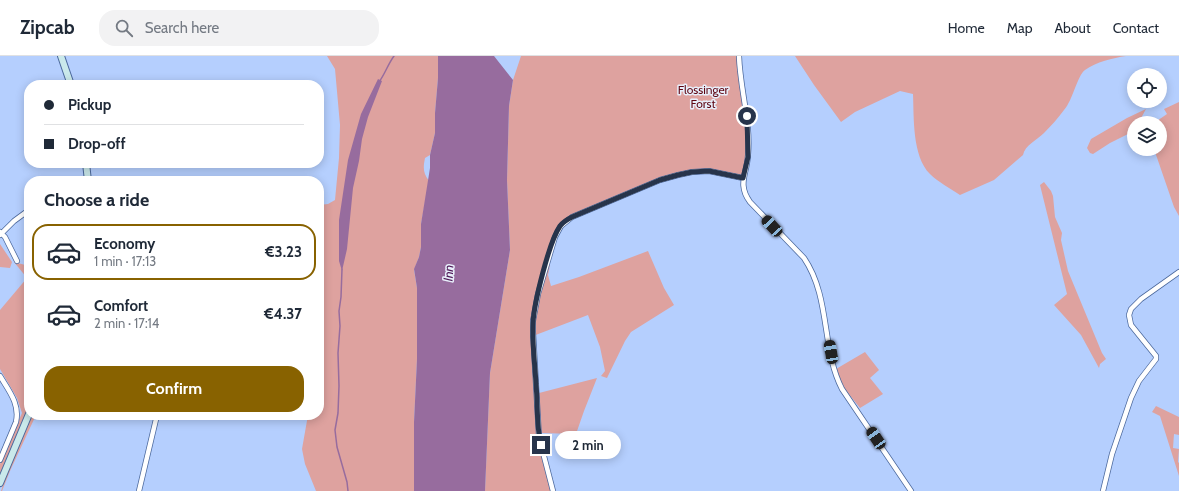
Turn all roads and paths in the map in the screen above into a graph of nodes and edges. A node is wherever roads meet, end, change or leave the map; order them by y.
1 (60, 56) edge
2 (739, 56) edge
3 (69, 80) edge
4 (743, 178) junction
5 (24, 213) edge
6 (0, 234) edge
7 (17, 261) dead end
8 (1179, 272) edge
9 (0, 376) edge
10 (26, 420) edge
11 (156, 420) edge
12 (0, 460) edge
13 (0, 483) edge
14 (139, 491) edge
15 (554, 491) edge
16 (911, 491) edge
17 (1103, 491) edge

1 - 3 main road
2 - 4 street
4 - 15 street
4 - 16 street
5 - 6 street
6 - 7 street
8 - 17 street
9 - 12 street
10 - 13 main road
11 - 14 street

